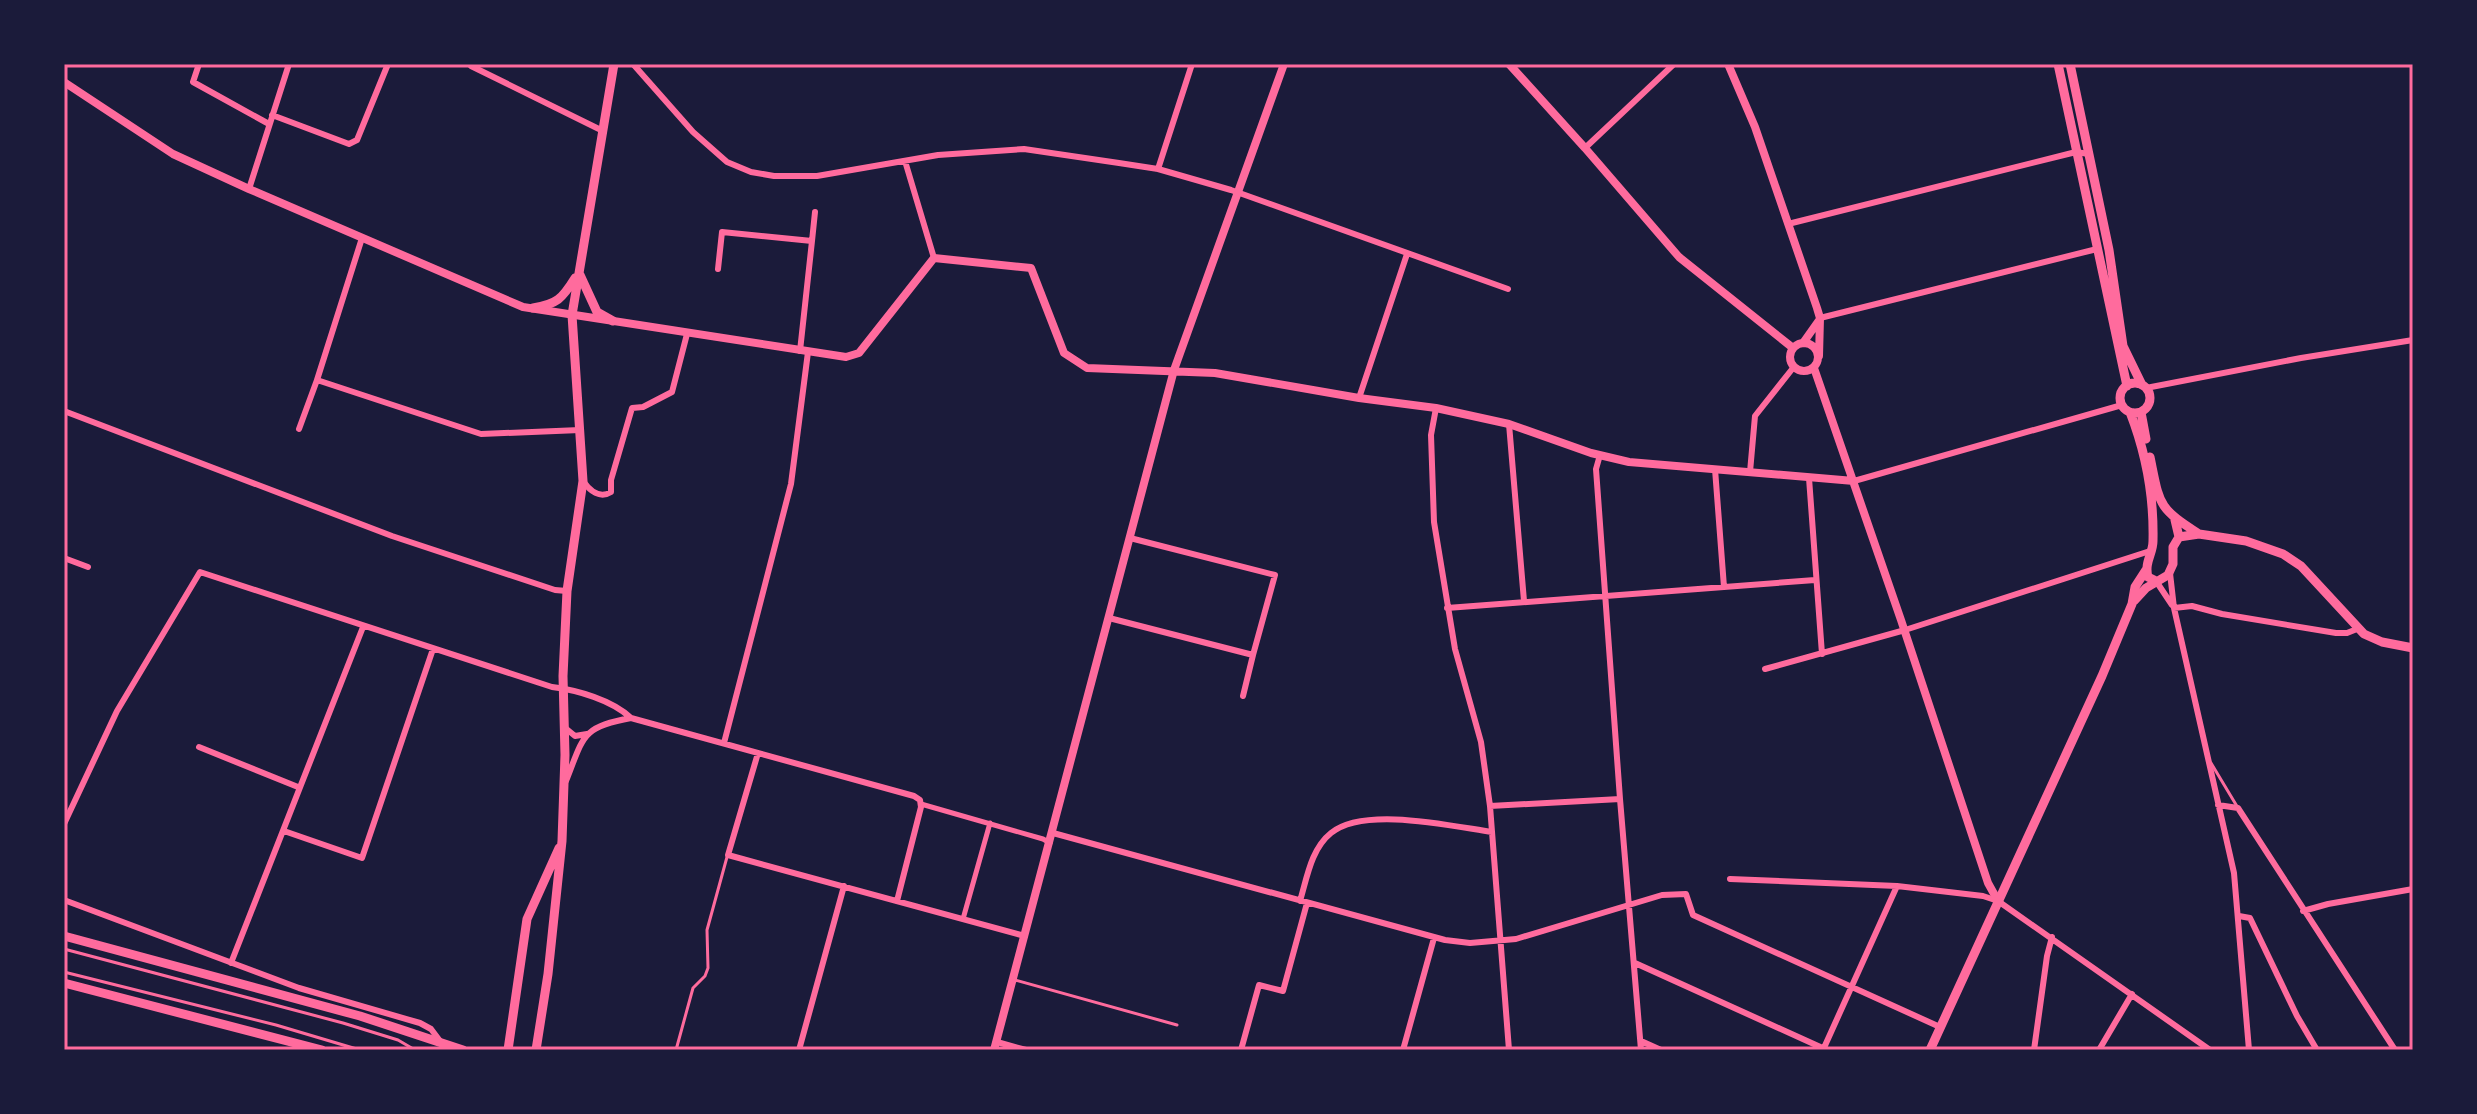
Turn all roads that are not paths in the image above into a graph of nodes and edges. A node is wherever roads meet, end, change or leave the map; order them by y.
1 (199, 64) edge
2 (289, 64) edge
3 (388, 64) edge
4 (472, 64) edge
5 (614, 64) edge
6 (633, 64) edge
7 (1192, 64) edge
8 (1284, 64) edge
9 (1509, 64) edge
10 (1674, 64) edge
11 (1728, 64) edge
12 (2058, 64) edge
13 (2070, 64) edge
14 (64, 82) edge
15 (272, 115) junction
16 (269, 124) junction
17 (603, 131) junction
18 (1585, 148) junction
19 (2076, 152) junction
20 (2089, 154) junction
21 (905, 161) junction
22 (1158, 169) junction
23 (249, 189) junction
24 (1238, 193) junction
25 (815, 212) dead end
26 (1788, 224) junction
27 (362, 238) junction
28 (812, 241) junction
29 (2097, 249) junction
30 (1407, 254) junction
31 (934, 258) junction
32 (718, 269) dead end
33 (579, 272) junction
34 (1508, 289) dead end
35 (533, 308) junction
36 (572, 315) junction
37 (1820, 318) junction
38 (613, 321) junction
39 (687, 334) junction
40 (2413, 340) edge
41 (1803, 343) junction
42 (1793, 348) junction
43 (804, 352) junction
44 (1819, 356) junction
45 (1793, 368) junction
46 (1814, 368) junction
47 (1174, 370) junction
48 (317, 380) junction
49 (2127, 386) junction
50 (2144, 387) junction
51 (1359, 398) junction
52 (1436, 408) junction
53 (2126, 409) junction
54 (64, 411) edge
55 (2141, 412) junction
56 (1509, 424) junction
57 (299, 429) dead end
58 (580, 430) junction
59 (1600, 455) junction
60 (1715, 469) junction
61 (1750, 472) junction
62 (1809, 478) junction
63 (583, 481) junction
64 (1854, 481) junction
65 (2172, 516) junction
66 (2153, 521) junction
67 (2199, 534) junction
68 (2179, 537) junction
69 (1130, 538) junction
70 (2150, 551) junction
71 (64, 558) edge
72 (88, 567) dead end
73 (2146, 570) junction
74 (2170, 572) junction
75 (1815, 580) junction
76 (2156, 581) junction
77 (1724, 587) junction
78 (567, 591) junction
79 (1605, 596) junction
80 (1524, 601) junction
81 (2132, 604) junction
82 (1447, 608) junction
83 (2174, 608) junction
84 (1109, 618) junction
85 (363, 627) junction
86 (2357, 629) junction
87 (1905, 630) junction
88 (2413, 648) edge
89 (433, 649) junction
90 (1822, 654) junction
91 (1253, 655) junction
92 (1765, 669) dead end
93 (563, 689) junction
94 (1243, 696) dead end
95 (631, 718) junction
96 (564, 727) junction
97 (587, 734) junction
98 (724, 743) junction
99 (199, 747) dead end
100 (758, 753) junction
101 (2208, 757) junction
102 (564, 786) junction
103 (298, 787) junction
104 (1620, 799) junction
105 (921, 803) junction
106 (2218, 805) junction
107 (1490, 806) junction
108 (2238, 808) junction
109 (990, 823) junction
110 (64, 824) edge
111 (284, 831) junction
112 (1492, 832) junction
113 (1053, 833) junction
114 (562, 841) junction
115 (1050, 844) junction
116 (728, 855) junction
117 (1730, 879) dead end
118 (844, 886) junction
119 (1897, 886) junction
120 (2413, 889) edge
121 (64, 900) edge
122 (897, 901) junction
123 (1998, 901) junction
124 (1303, 902) junction
125 (1629, 905) junction
126 (2303, 911) junction
127 (2239, 916) junction
128 (963, 919) junction
129 (64, 936) edge
130 (1025, 936) junction
131 (2052, 937) junction
132 (1434, 938) junction
133 (1501, 941) junction
134 (64, 949) edge
135 (231, 963) junction
136 (1635, 963) junction
137 (64, 972) edge
138 (1013, 980) junction
139 (64, 983) edge
140 (1852, 987) junction
141 (2132, 994) junction
142 (1177, 1025) dead end
143 (1940, 1027) junction
144 (440, 1041) junction
145 (1641, 1041) junction
146 (996, 1046) edge
147 (322, 1050) edge
148 (360, 1050) edge
149 (415, 1050) edge
150 (463, 1050) edge
151 (508, 1050) edge
152 (536, 1050) edge
153 (676, 1050) edge
154 (799, 1050) edge
155 (1026, 1050) edge
156 (1241, 1050) edge
157 (1403, 1050) edge
158 (1509, 1050) edge
159 (1641, 1050) edge
160 (1661, 1050) edge
161 (1825, 1050) edge
162 (1930, 1050) edge
163 (2034, 1050) edge
164 (2099, 1050) edge
165 (2210, 1050) edge
166 (2249, 1050) edge
167 (2317, 1050) edge
168 (2395, 1050) edge

1 - 16 street
2 - 15 street
3 - 15 street
4 - 17 street
5 - 17 main road
6 - 21 street
7 - 22 street
8 - 24 street
9 - 18 street
10 - 18 street
11 - 26 street
12 - 19 main road
13 - 20 main road
14 - 23 street
15 - 16 street
16 - 23 street
17 - 33 main road
18 - 42 street
19 - 20 street
19 - 26 street
19 - 29 main road
20 - 50 main road
21 - 22 street
21 - 31 street
22 - 24 street
23 - 27 street
24 - 30 street
24 - 47 street
25 - 28 street
26 - 37 street
27 - 35 street
27 - 48 street
28 - 32 street
28 - 43 street
29 - 37 street
29 - 49 main road
30 - 34 street
30 - 51 street
31 - 43 street
31 - 47 street
33 - 35 main road
33 - 36 main road
33 - 38 main road
35 - 36 street
36 - 38 street
36 - 58 main road
37 - 41 street
37 - 44 street
38 - 39 street
39 - 43 street
39 - 63 street
40 - 50 street
41 - 42 street
41 - 44 street
42 - 45 street
43 - 98 street
44 - 46 street
45 - 46 street
45 - 61 street
46 - 64 street
47 - 51 street
47 - 69 street
48 - 57 street
48 - 58 street
49 - 50 main road
49 - 53 main road
50 - 55 main road
51 - 52 street
52 - 56 street
52 - 82 street
53 - 55 main road
53 - 64 street
53 - 66 main road
54 - 78 street
55 - 65 main road
56 - 59 street
56 - 80 street
58 - 63 main road
59 - 60 street
59 - 79 street
60 - 61 street
60 - 77 street
61 - 62 street
62 - 64 street
62 - 75 street
63 - 78 main road
64 - 87 street
65 - 66 main road
65 - 67 main road
65 - 68 main road
66 - 70 main road
67 - 68 main road
67 - 86 main road
68 - 74 main road
69 - 84 street
69 - 91 street
70 - 73 main road
70 - 87 street
71 - 72 street
73 - 76 main road
73 - 81 main road
74 - 76 main road
74 - 83 street
75 - 77 street
75 - 90 street
76 - 81 main road
76 - 83 street
77 - 79 street
78 - 93 main road
79 - 80 street
79 - 104 street
80 - 82 street
81 - 123 main road
82 - 107 street
83 - 86 street
83 - 101 street
84 - 91 street
84 - 113 street
85 - 89 street
85 - 103 street
85 - 110 street
86 - 88 main road
87 - 90 street
87 - 123 street
89 - 93 street
89 - 111 street
90 - 92 street
91 - 94 street
93 - 95 street
93 - 96 main road
95 - 97 street
95 - 98 street
96 - 97 street
96 - 102 main road
97 - 102 street
98 - 100 street
99 - 103 street
100 - 105 street
100 - 116 street
101 - 106 street
101 - 108 lane
102 - 114 main road
103 - 111 street
104 - 107 street
104 - 125 street
105 - 109 street
105 - 122 street
106 - 108 street
106 - 127 street
107 - 112 street
108 - 126 street
109 - 115 street
109 - 128 street
111 - 135 street
112 - 124 street
112 - 133 street
113 - 115 street
113 - 124 street
114 - 151 main road
114 - 152 main road
115 - 130 street
116 - 118 street
116 - 153 lane
117 - 119 street
118 - 122 street
118 - 154 street
119 - 123 street
119 - 140 street
120 - 126 street
121 - 135 street
122 - 128 street
123 - 131 street
123 - 143 main road
124 - 132 street
124 - 156 street
125 - 133 street
125 - 136 street
125 - 140 street
126 - 168 street
127 - 166 street
127 - 167 street
128 - 130 street
129 - 144 main road
130 - 138 street
131 - 141 street
131 - 163 street
132 - 133 street
132 - 157 street
133 - 158 street
134 - 149 lane
135 - 144 street
136 - 145 street
136 - 161 street
137 - 148 lane
138 - 142 lane
138 - 146 street
139 - 147 main road
140 - 143 street
140 - 161 street
141 - 164 street
141 - 165 street
143 - 162 main road
144 - 150 main road
145 - 159 street
145 - 160 street
146 - 155 street

